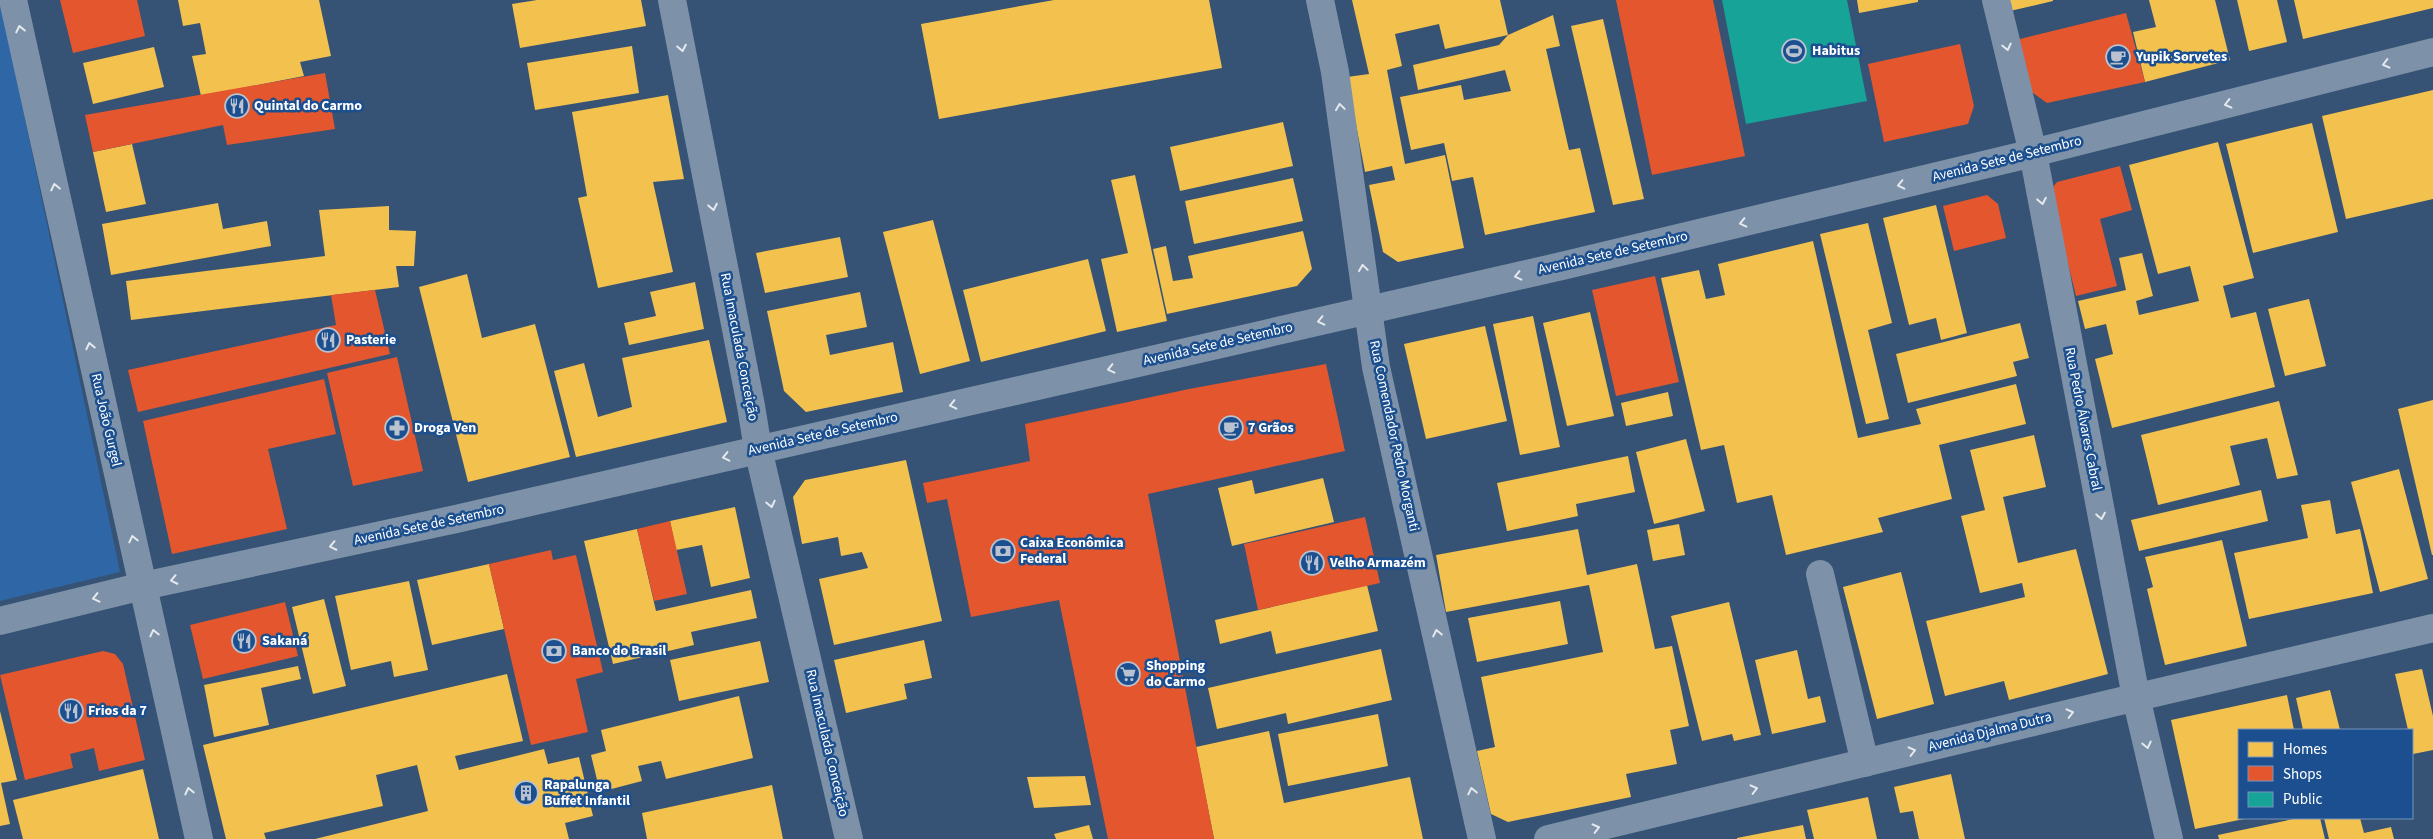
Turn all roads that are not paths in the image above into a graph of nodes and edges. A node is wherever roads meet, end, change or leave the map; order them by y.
1 (13, 0) edge
2 (672, 0) edge
3 (1320, 0) edge
4 (1996, 0) edge
5 (2433, 52) edge
6 (2033, 153) junction
7 (1368, 310) junction
8 (758, 449) junction
9 (1820, 574) dead end
10 (143, 586) junction
11 (0, 620) edge
12 (2433, 628) edge
13 (2136, 697) junction
14 (1865, 763) junction
15 (199, 839) edge
16 (849, 839) edge
17 (1482, 839) edge
18 (1548, 839) edge
19 (2169, 839) edge

10 -> 1 street, Rua João Gurgel
2 -> 8 street, Rua Imaculada Conceição
7 -> 3 street, Rua Comendador Pedro Morganti
4 -> 6 street, Rua Pedro Álvares Cabral
5 -> 6 street, Avenida Sete de Setembro
6 -> 7 street, Avenida Sete de Setembro
6 -> 13 street, Rua Pedro Álvares Cabral
7 -> 8 street, Avenida Sete de Setembro
17 -> 7 street, Rua Comendador Pedro Morganti
8 -> 10 street, Avenida Sete de Setembro
8 -> 16 street, Rua Imaculada Conceição
9 - 14 street
10 -> 11 street, Avenida Sete de Setembro
15 -> 10 street, Rua João Gurgel
12 - 13 street, Avenida Djalma Dutra
14 -> 13 street, Avenida Djalma Dutra
13 -> 19 street, Rua Pedro Álvares Cabral
18 -> 14 street, Avenida Djalma Dutra

